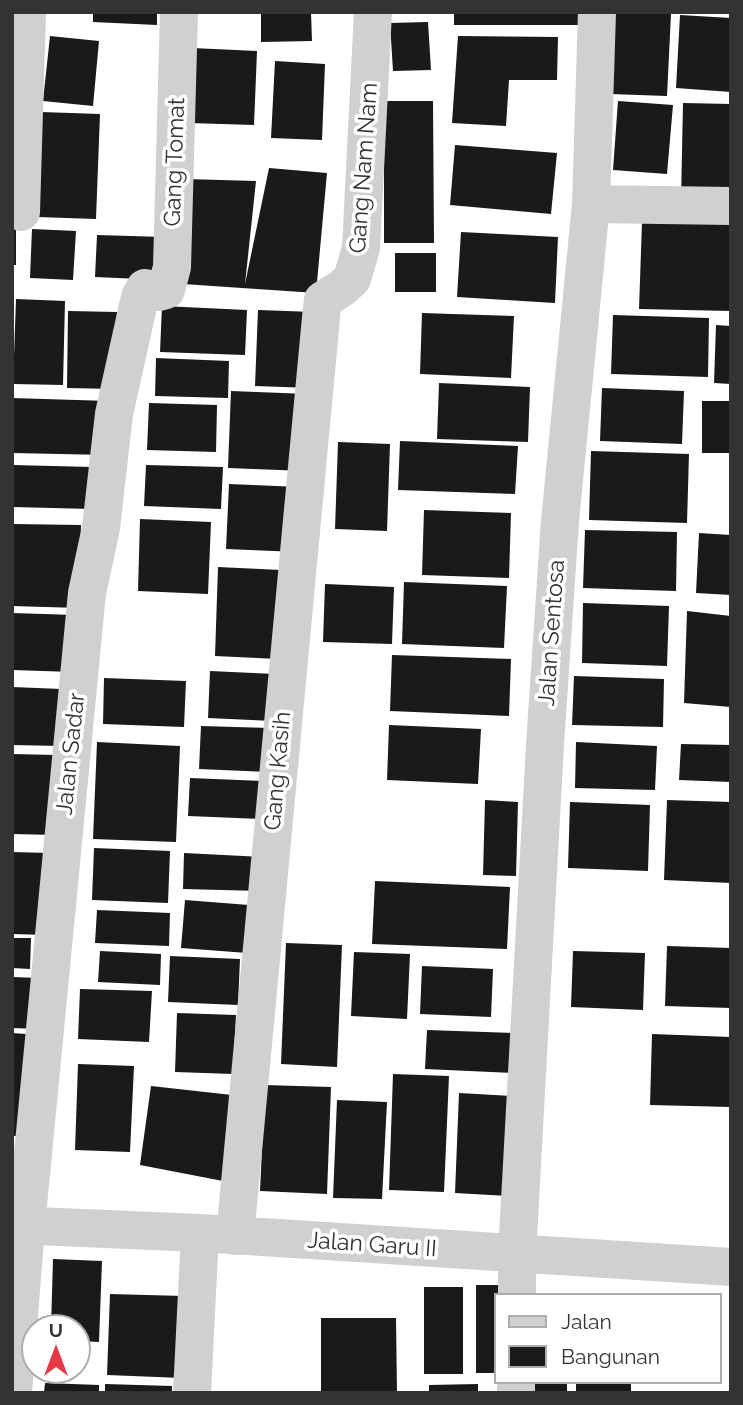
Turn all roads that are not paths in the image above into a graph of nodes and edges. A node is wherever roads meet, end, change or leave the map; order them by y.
1 (27, 12) edge
2 (179, 12) edge
3 (373, 12) edge
4 (597, 12) edge
5 (591, 204) junction
6 (731, 206) edge
7 (21, 212) dead end
8 (145, 288) joint
9 (321, 307) joint
10 (19, 1225) edge
11 (218, 1234) junction
12 (517, 1255) junction
13 (731, 1267) edge
14 (517, 1293) edge
15 (13, 1393) edge
16 (192, 1393) edge

1 - 7 street
2 - 8 street, Gang Tomat
3 - 9 street, Gang Nam Nam
4 - 5 street, Jalan Sentosa
5 - 6 street
5 - 12 street, Jalan Sentosa
8 - 10 street, Jalan Sadar
9 - 11 street, Gang Kasih
10 - 11 street, Jalan Garu II
10 - 15 street, Jalan Sadar
11 - 12 street, Jalan Garu II
11 - 16 street, Gang Kasih
12 - 13 street, Jalan Garu II
12 - 14 street, Jalan Sentosa

